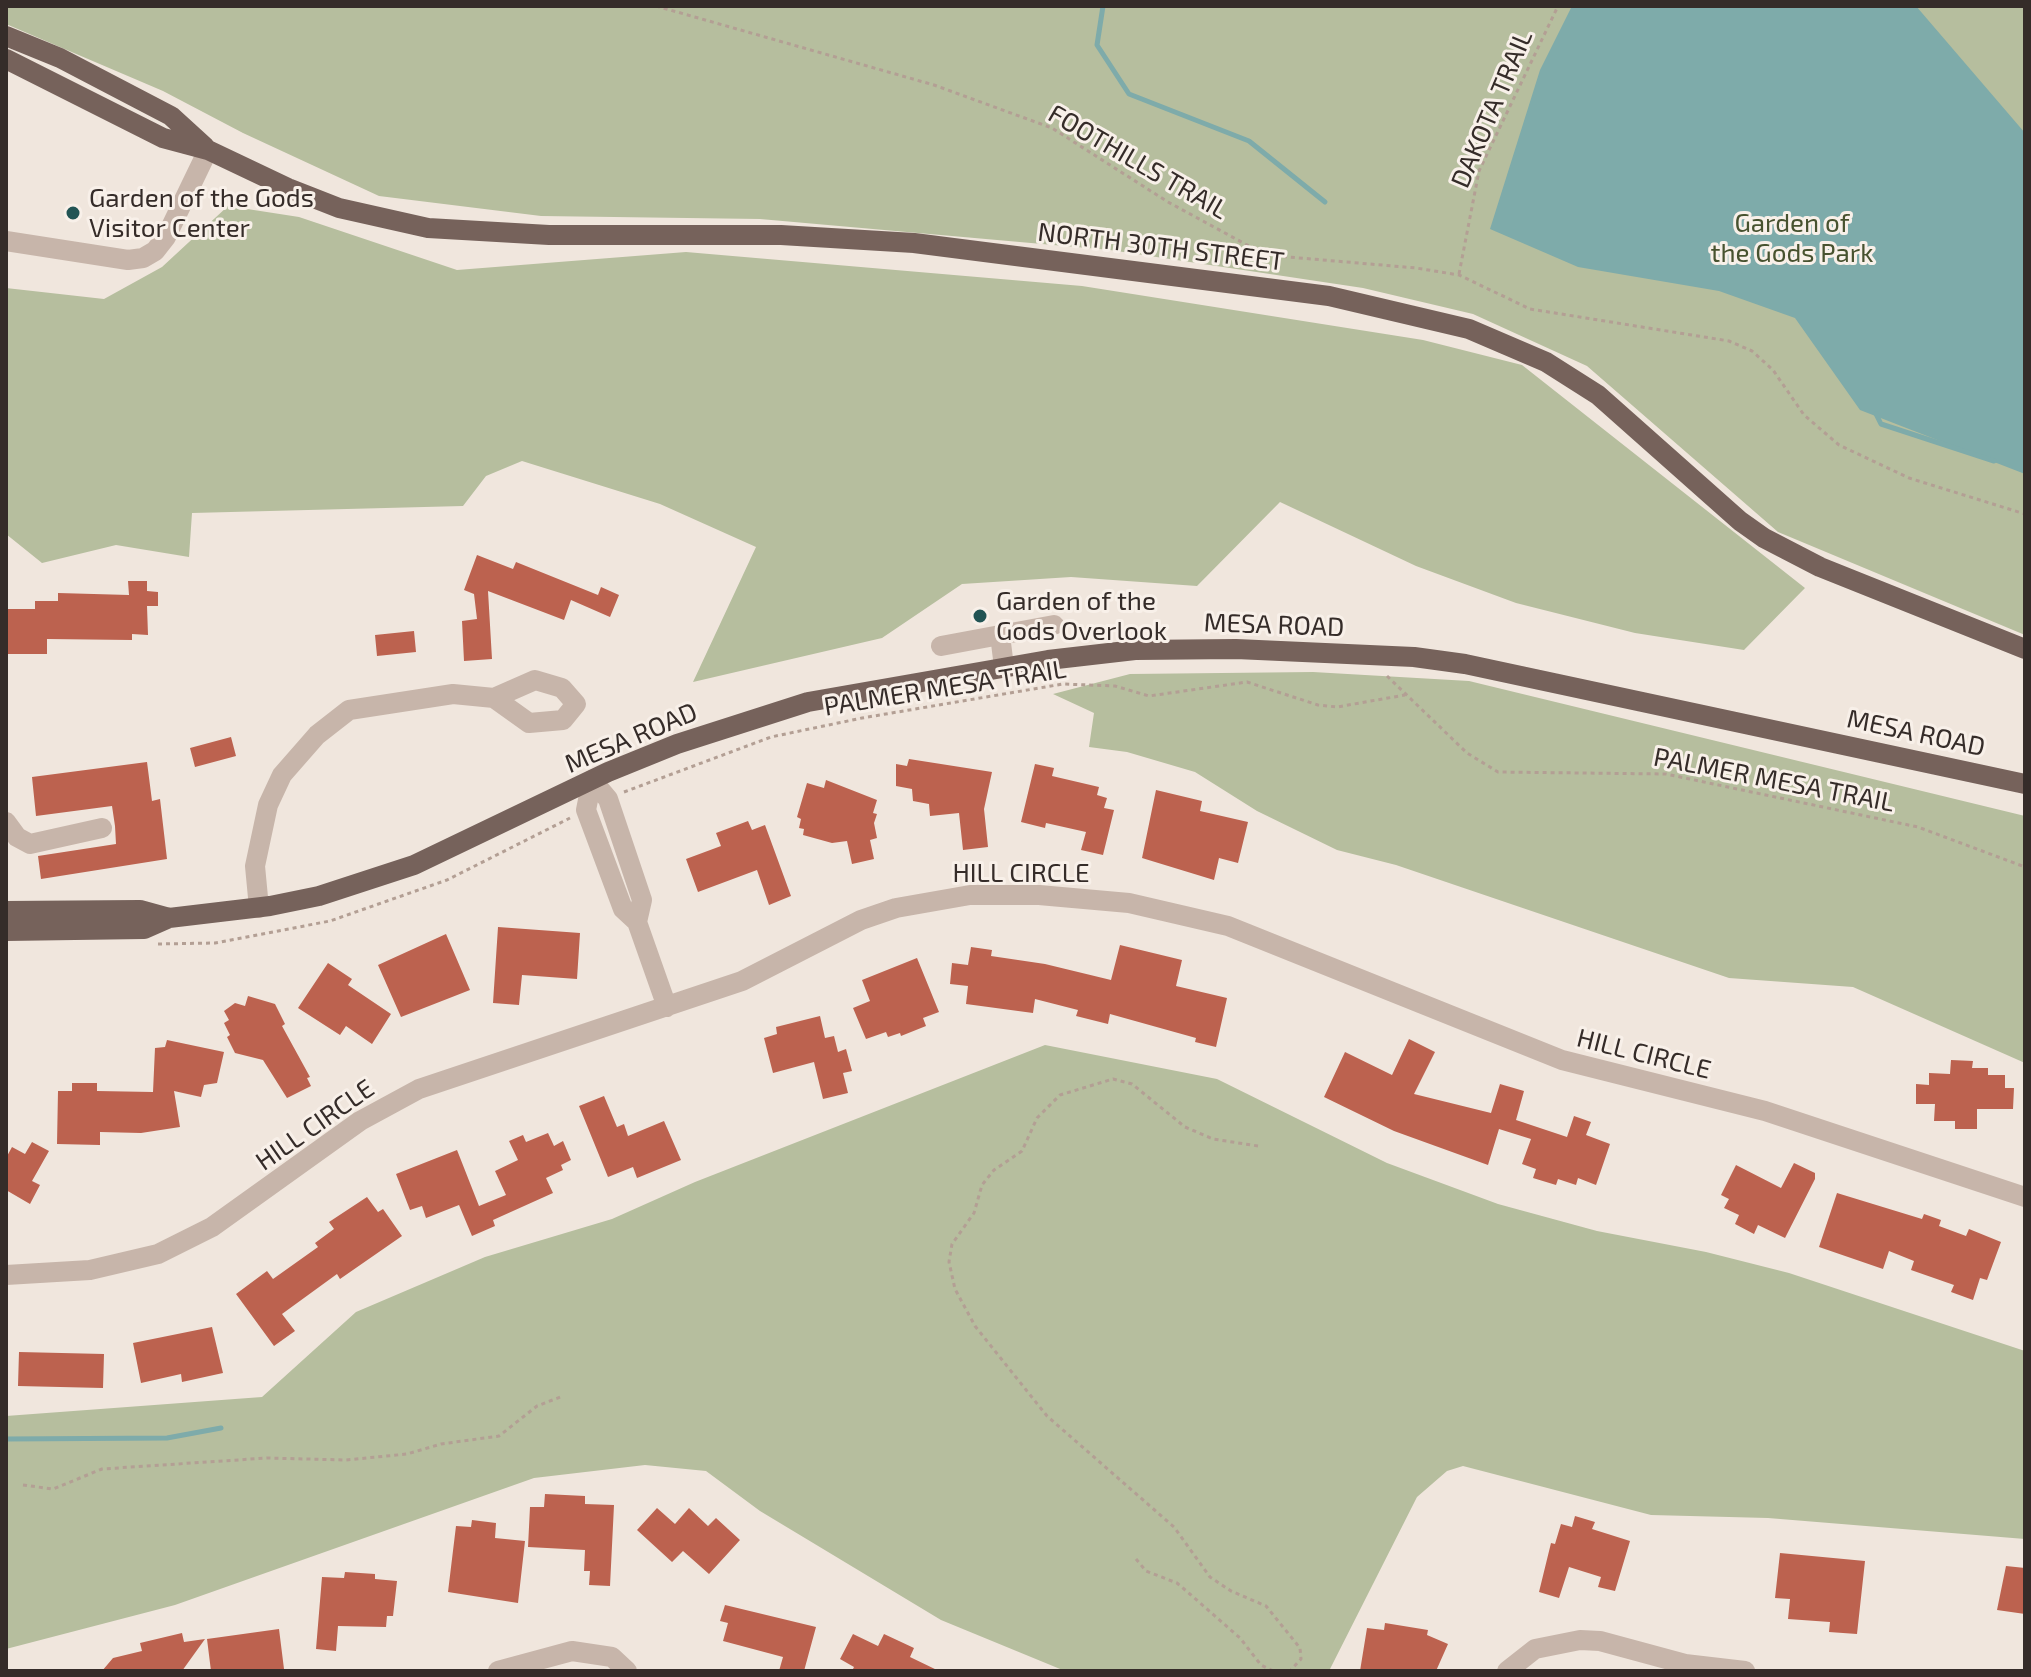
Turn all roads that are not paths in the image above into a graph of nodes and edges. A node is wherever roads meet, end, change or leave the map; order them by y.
1 (6, 36) edge
2 (6, 59) edge
3 (208, 150) junction
4 (6, 241) edge
5 (1054, 625) dead end
6 (1000, 635) junction
7 (941, 646) dead end
8 (2025, 649) edge
9 (1004, 667) junction
10 (494, 698) dead end
11 (592, 780) junction
12 (2025, 784) edge
13 (6, 822) edge
14 (102, 828) dead end
15 (626, 853) junction
16 (605, 861) junction
17 (259, 908) junction
18 (6, 911) edge
19 (169, 918) junction
20 (637, 922) junction
21 (6, 931) edge
22 (667, 1007) junction
23 (2025, 1197) edge
24 (6, 1275) edge
25 (620, 1664) edge
26 (498, 1671) edge
27 (1507, 1671) edge
28 (1745, 1671) edge

1 - 3 main road, NORTH 30TH STREET
2 - 3 main road, NORTH 30TH STREET
3 - 4 street
3 - 8 main road, NORTH 30TH STREET
5 - 6 street
6 - 7 street
6 - 9 street
9 - 11 main road, MESA ROAD
9 - 12 main road, MESA ROAD
10 - 17 street
11 - 15 street
11 - 16 street
11 - 17 main road, MESA ROAD
13 - 14 street
15 - 16 street
15 - 20 street
16 - 20 street
17 - 19 main road, MESA ROAD
18 - 19 main road, MESA ROAD
19 - 21 main road, MESA ROAD
20 - 22 street
22 - 23 street, HILL CIRCLE
22 - 24 street, HILL CIRCLE
25 - 26 street
27 - 28 street

